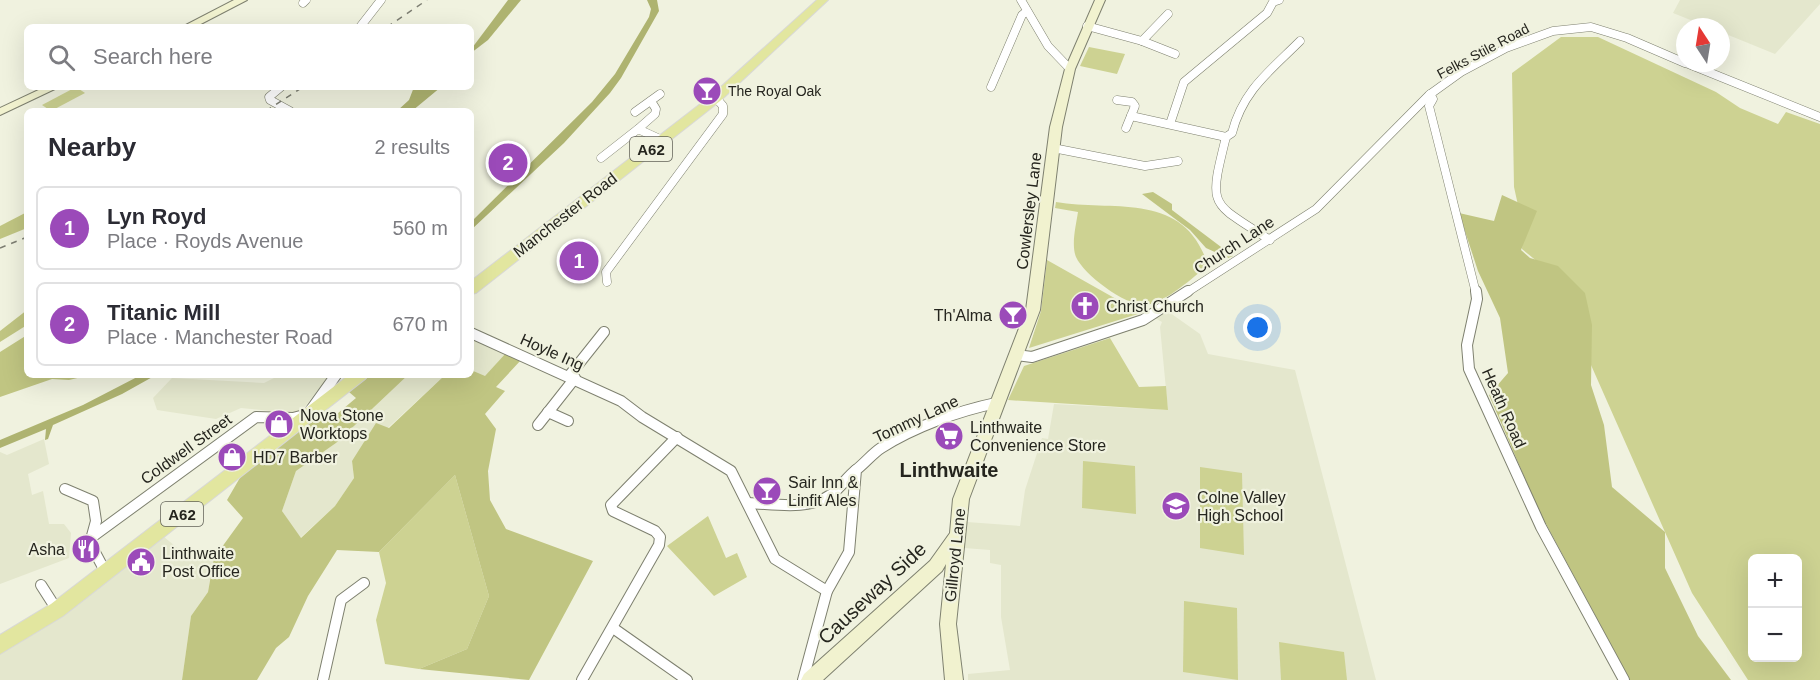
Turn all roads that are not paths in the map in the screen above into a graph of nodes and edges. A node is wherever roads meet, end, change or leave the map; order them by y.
1 (242, 0) edge
2 (381, 0) edge
3 (823, 0) edge
4 (1021, 0) edge
5 (1100, 0) edge
6 (1274, 0) edge
7 (1027, 11) junction
8 (1168, 14) dead end
9 (194, 24) edge
10 (362, 24) edge
11 (1087, 26) junction
12 (1142, 40) junction
13 (1300, 41) dead end
14 (1175, 54) dead end
15 (1676, 59) edge
16 (1070, 69) junction
17 (1708, 72) edge
18 (991, 87) dead end
19 (48, 90) edge
20 (277, 90) edge
21 (660, 94) dead end
22 (1430, 94) junction
23 (716, 98) junction
24 (1117, 100) dead end
25 (651, 101) junction
26 (285, 108) edge
27 (0, 112) edge
28 (635, 112) dead end
29 (1131, 116) junction
30 (1820, 117) edge
31 (1170, 124) junction
32 (1126, 128) dead end
33 (638, 129) junction
34 (1226, 137) junction
35 (662, 140) junction
36 (1053, 148) junction
37 (601, 158) dead end
38 (1178, 161) dead end
39 (1270, 240) junction
40 (607, 282) dead end
41 (474, 287) edge
42 (604, 332) dead end
43 (474, 334) edge
44 (1016, 355) junction
45 (572, 377) junction
46 (334, 378) edge
47 (356, 378) edge
48 (996, 402) junction
49 (548, 412) junction
50 (308, 414) junction
51 (568, 421) dead end
52 (538, 425) dead end
53 (677, 437) junction
54 (856, 471) junction
55 (65, 489) dead end
56 (748, 503) junction
57 (957, 534) junction
58 (92, 537) junction
59 (106, 573) junction
60 (364, 584) dead end
61 (41, 585) dead end
62 (827, 591) junction
63 (57, 610) junction
64 (613, 628) junction
65 (0, 645) edge
66 (323, 680) edge
67 (582, 680) edge
68 (687, 680) edge
69 (802, 680) edge
70 (810, 680) edge
71 (954, 680) edge
72 (1624, 680) edge

1 - 9 street
2 - 10 street
3 - 23 main road, Manchester Road / A62
4 - 7 street
5 - 11 street, Cowlersley Lane
6 - 31 street
7 - 16 street
7 - 18 street
8 - 12 street
11 - 12 street
11 - 16 street, Cowlersley Lane
12 - 14 street
13 - 34 street
15 - 22 street, Felks Stile Road
16 - 36 street, Cowlersley Lane
17 - 30 street, Felks Stile Road
19 - 27 street
20 - 26 street
21 - 25 street
22 - 39 street, Church Lane
22 - 72 street, Heath Road
23 - 35 main road, Manchester Road / A62
23 - 40 street
24 - 29 street
25 - 28 street
25 - 33 street
29 - 31 street
29 - 32 street
31 - 34 street
33 - 35 street
33 - 37 street
34 - 39 street
35 - 41 main road, Manchester Road / A62
36 - 38 street
36 - 44 street, Cowlersley Lane
39 - 44 street, Church Lane
42 - 45 street
43 - 45 street, Hoyle Ing
44 - 48 street, Cowlersley Lane
45 - 49 street
45 - 53 street, Hoyle Ing
46 - 50 street
47 - 50 main road, A62
48 - 54 street, Tommy Lane
48 - 57 street, Gillroyd Lane
49 - 51 street
49 - 52 street
50 - 58 street, Coldwell Street
50 - 59 main road, A62
53 - 56 street, Hoyle Ing
53 - 64 street
54 - 56 street, Tommy Lane
54 - 62 street
55 - 58 street
56 - 62 street, Hoyle Ing
57 - 70 street, Causeway Side
57 - 71 street, Gillroyd Lane
58 - 59 street
59 - 63 main road, A62
60 - 66 street
61 - 63 street
62 - 69 street
63 - 65 main road, A62
64 - 67 street
64 - 68 street

